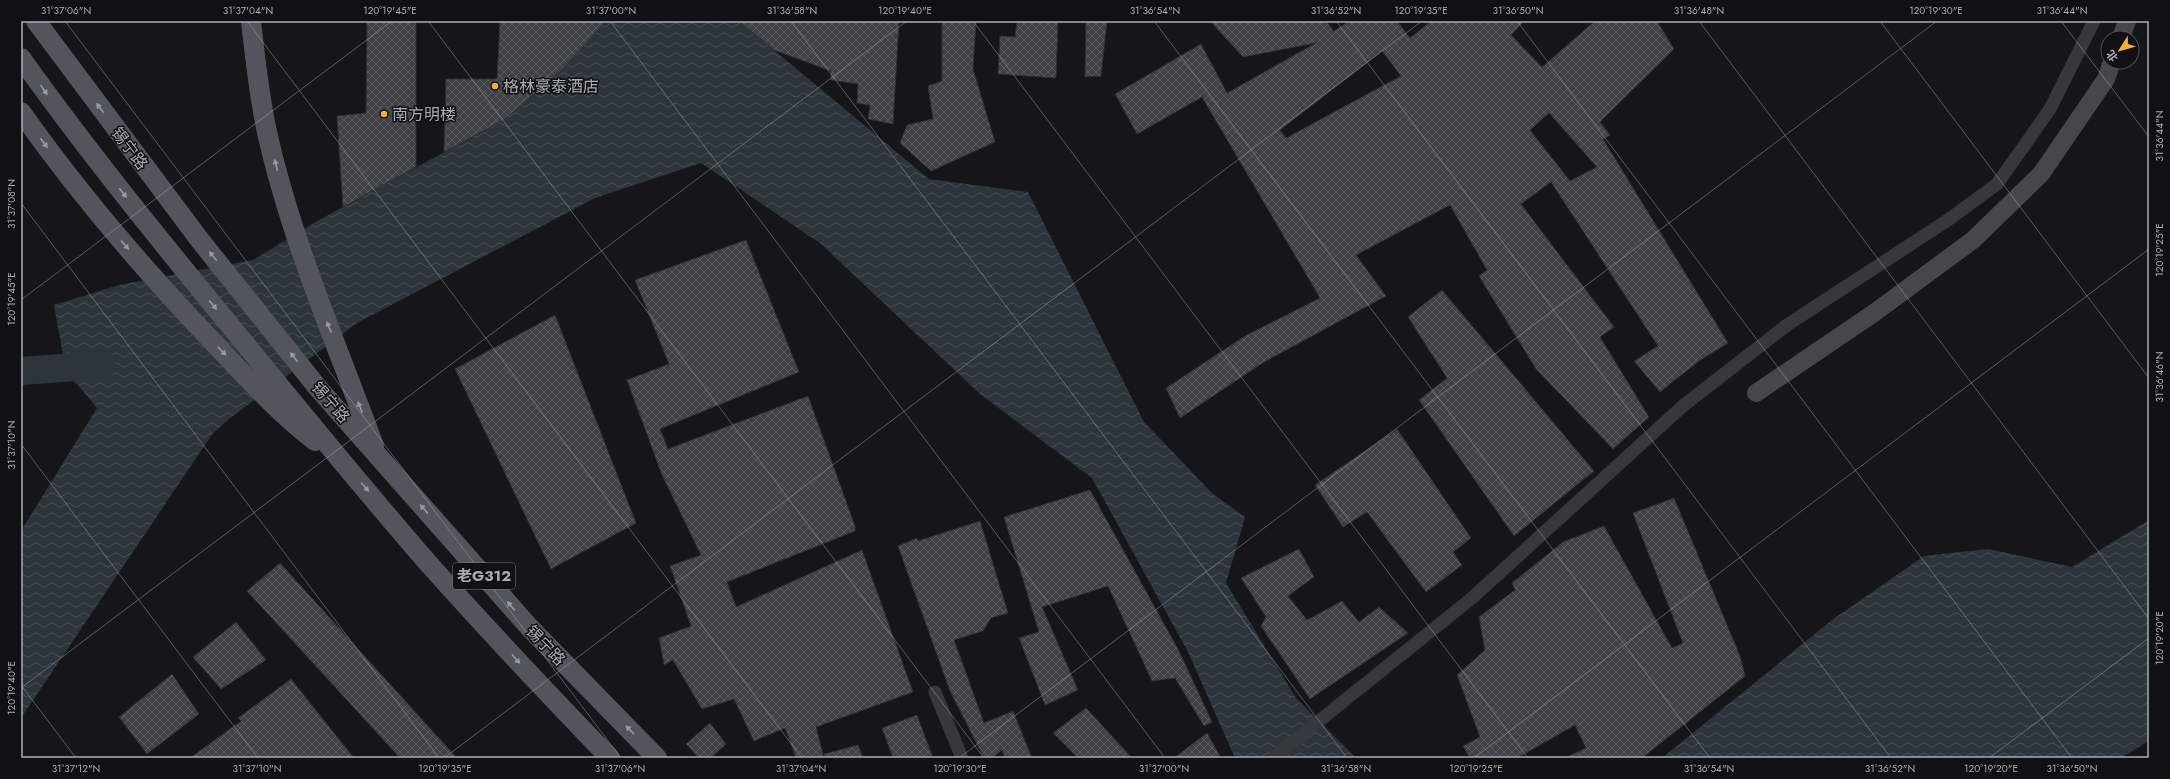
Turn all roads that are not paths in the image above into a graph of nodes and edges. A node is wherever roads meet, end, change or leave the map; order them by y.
1 (36, 21) edge
2 (251, 21) edge
3 (2094, 21) edge
4 (21, 58) edge
5 (2109, 70) edge
6 (21, 112) edge
7 (1756, 393) dead end
8 (291, 411) junction
9 (378, 456) junction
10 (935, 692) dead end
11 (610, 758) edge
12 (657, 758) edge
13 (962, 758) edge
14 (1273, 758) edge

9 -> 1 main road, 锡宁路 / 老G312
9 -> 2 main road
3 - 14 street
4 -> 8 main road, 锡宁路
5 - 7 street
6 -> 8 main road
8 -> 11 main road, 锡宁路 / 老G312
12 -> 9 main road, 锡宁路 / 老G312
10 - 13 street

